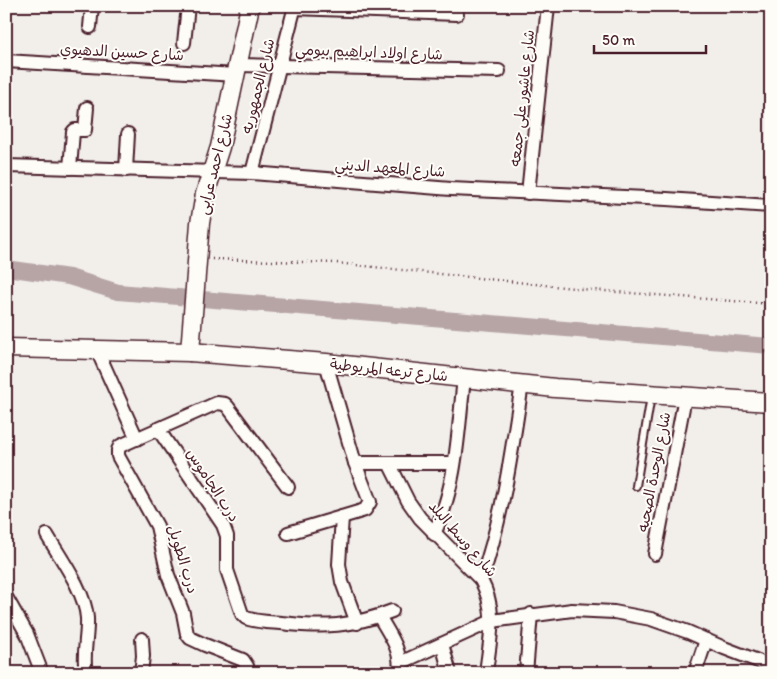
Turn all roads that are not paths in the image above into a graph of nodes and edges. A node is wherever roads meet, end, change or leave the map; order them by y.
1 (92, 6) edge
2 (188, 6) edge
3 (250, 6) edge
4 (548, 6) edge
5 (295, 7) edge
6 (457, 14) dead end
7 (90, 27) dead end
8 (184, 43) dead end
9 (6, 61) edge
10 (280, 66) junction
11 (237, 70) junction
12 (499, 71) dead end
13 (87, 108) dead end
14 (128, 134) dead end
15 (6, 166) edge
16 (70, 168) junction
17 (126, 170) junction
18 (211, 173) junction
19 (252, 173) junction
20 (528, 193) junction
21 (771, 206) edge
22 (6, 348) edge
23 (97, 350) junction
24 (190, 352) junction
25 (326, 363) junction
26 (464, 378) junction
27 (522, 384) junction
28 (652, 395) junction
29 (686, 397) junction
30 (771, 402) edge
31 (158, 430) junction
32 (137, 439) junction
33 (355, 463) junction
34 (389, 463) junction
35 (454, 464) junction
36 (636, 486) dead end
37 (288, 487) dead end
38 (342, 517) junction
39 (288, 533) dead end
40 (434, 534) junction
41 (47, 535) dead end
42 (655, 554) dead end
43 (481, 580) junction
44 (6, 597) edge
45 (392, 611) dead end
46 (531, 614) junction
47 (379, 616) junction
48 (492, 621) junction
49 (357, 623) junction
50 (142, 639) dead end
51 (706, 640) junction
52 (442, 644) junction
53 (771, 666) edge
54 (400, 668) edge
55 (450, 672) edge
56 (42, 673) edge
57 (86, 673) edge
58 (141, 673) edge
59 (245, 673) edge
60 (486, 673) edge
61 (526, 673) edge
62 (695, 673) edge

1 - 7 street
2 - 8 street
3 - 11 main road, شارع احمد عرابى
4 - 20 street, شارع عاشور على جمعه
5 - 6 street
5 - 10 street, شارع الجمهوريه
9 - 11 street, شارع حسين الدهيوي
10 - 11 street, شارع اولاد ابراهيم بيومي
10 - 12 street, شارع اولاد ابراهيم بيومي
10 - 19 street, شارع الجمهوريه
11 - 18 main road, شارع احمد عرابى
13 - 16 street
14 - 17 street
15 - 16 street, شارع المعهد الديني
16 - 17 street, شارع المعهد الديني
17 - 18 street, شارع المعهد الديني
18 - 19 street, شارع المعهد الديني
18 - 24 main road, شارع احمد عرابى
19 - 20 street, شارع المعهد الديني
20 - 21 street, شارع المعهد الديني
22 - 23 main road, شارع ترعه المريوطية
23 - 24 main road, شارع ترعه المريوطية
23 - 32 street
24 - 25 main road, شارع ترعه المريوطية
25 - 26 main road, شارع ترعه المريوطية
25 - 33 street
26 - 27 main road, شارع ترعه المريوطية
26 - 35 street
27 - 28 main road, شارع ترعه المريوطية
27 - 43 street
28 - 29 main road, شارع ترعه المريوطية
28 - 36 lane
29 - 30 main road, شارع ترعه المريوطية
29 - 42 street, شارع الوحدة الصحيه
31 - 32 street
31 - 37 street
31 - 49 street, درب الجاموس
32 - 59 street, درب الطويل
33 - 34 street
33 - 38 street
34 - 35 street
34 - 40 street, شارع وسط البلد
35 - 40 street
38 - 39 street
38 - 49 street
40 - 43 street, شارع وسط البلد
41 - 57 street
43 - 48 street, شارع وسط البلد
44 - 56 street
45 - 47 street, درب الجاموس
46 - 48 street
46 - 51 street
46 - 61 street
47 - 49 street, درب الجاموس
47 - 54 street
48 - 52 street
48 - 60 street, شارع وسط البلد
50 - 58 street
51 - 53 street
51 - 62 street
52 - 54 street
52 - 55 street

